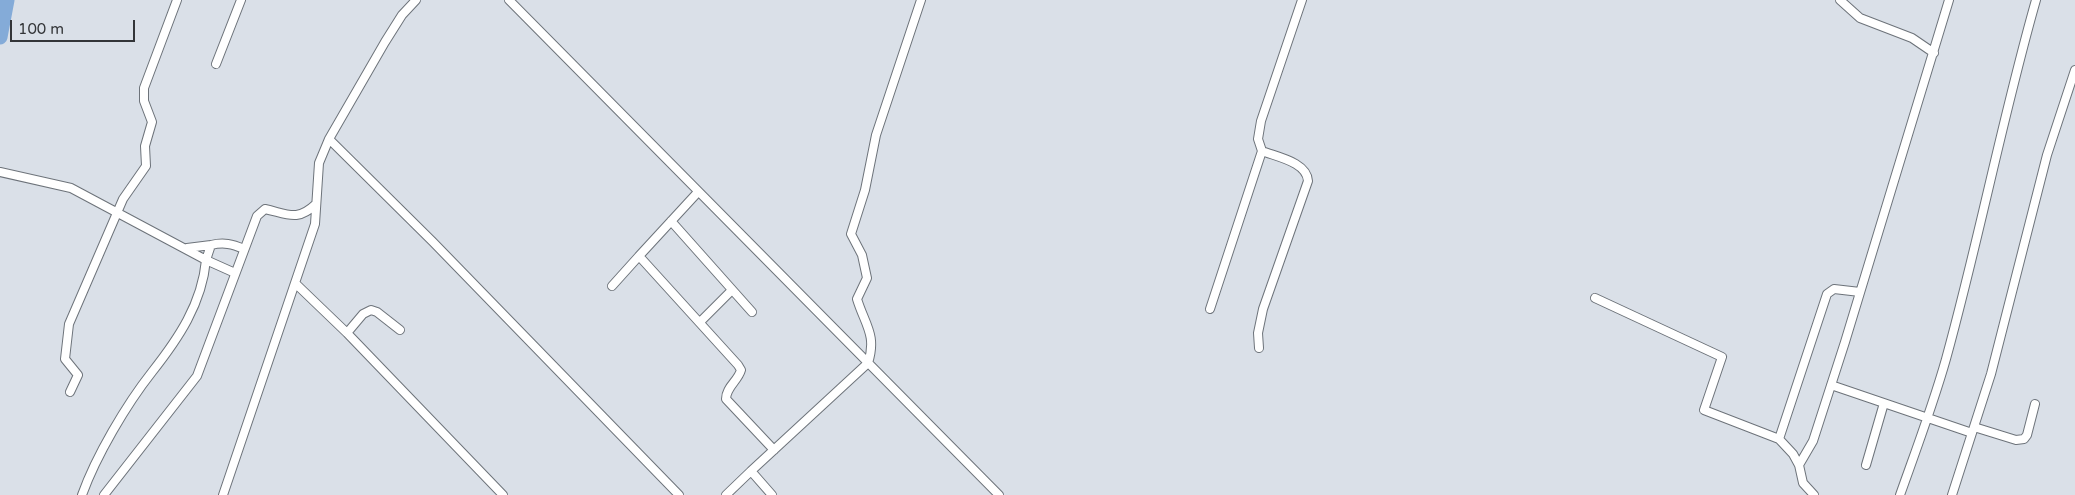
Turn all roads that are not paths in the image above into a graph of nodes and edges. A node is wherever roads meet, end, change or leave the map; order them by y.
1 (176, 0) edge
2 (241, 0) edge
3 (416, 0) edge
4 (510, 0) edge
5 (921, 0) edge
6 (1302, 0) edge
7 (1840, 0) edge
8 (1949, 0) edge
9 (2036, 0) edge
10 (1934, 53) junction
11 (216, 64) dead end
12 (2075, 70) edge
13 (329, 139) junction
14 (1262, 151) junction
15 (0, 172) edge
16 (698, 192) junction
17 (316, 204) junction
18 (117, 212) junction
19 (304, 215) junction
20 (672, 221) junction
21 (315, 224) junction
22 (211, 246) junction
23 (187, 248) junction
24 (244, 249) junction
25 (639, 256) junction
26 (206, 260) junction
27 (234, 273) junction
28 (296, 284) junction
29 (612, 286) dead end
30 (732, 290) junction
31 (1860, 292) junction
32 (1595, 298) dead end
33 (1210, 309) dead end
34 (752, 312) dead end
35 (700, 322) junction
36 (400, 330) dead end
37 (347, 333) junction
38 (1259, 348) dead end
39 (868, 364) junction
40 (1831, 385) junction
41 (70, 392) dead end
42 (1884, 403) junction
43 (2035, 404) dead end
44 (1927, 418) junction
45 (1973, 430) junction
46 (1779, 439) junction
47 (774, 450) junction
48 (1799, 465) junction
49 (1866, 465) dead end
50 (751, 471) junction
51 (82, 495) edge
52 (104, 495) edge
53 (223, 495) edge
54 (503, 495) edge
55 (679, 495) edge
56 (726, 495) edge
57 (772, 495) edge
58 (999, 495) edge
59 (1814, 495) edge
60 (1900, 495) edge
61 (1952, 495) edge

1 - 18 street
2 - 11 street
3 - 13 street
4 - 16 street
5 - 39 street
6 - 14 street
7 - 10 street
8 - 10 street
9 - 44 street
10 - 31 street
12 - 45 street
13 - 17 street
13 - 55 street
14 - 33 street
14 - 38 street
15 - 18 street
16 - 20 street
16 - 39 street
17 - 19 street
17 - 21 street
18 - 23 street
18 - 41 street
19 - 21 street
19 - 24 street
20 - 25 street
20 - 30 street
21 - 28 street
22 - 23 street
22 - 24 street
22 - 26 street
23 - 26 street
24 - 27 street
25 - 29 street
25 - 35 street
26 - 27 street
26 - 51 street
27 - 52 street
28 - 37 street
28 - 53 street
30 - 34 street
30 - 35 street
31 - 40 street
31 - 46 street
32 - 46 street
35 - 47 street
36 - 37 street
37 - 54 street
39 - 47 street
39 - 58 street
40 - 42 street
40 - 48 street
42 - 44 street
42 - 49 street
43 - 45 street
44 - 45 street
44 - 60 street
45 - 61 street
46 - 48 street
47 - 50 street
48 - 59 street
50 - 56 street
50 - 57 street

